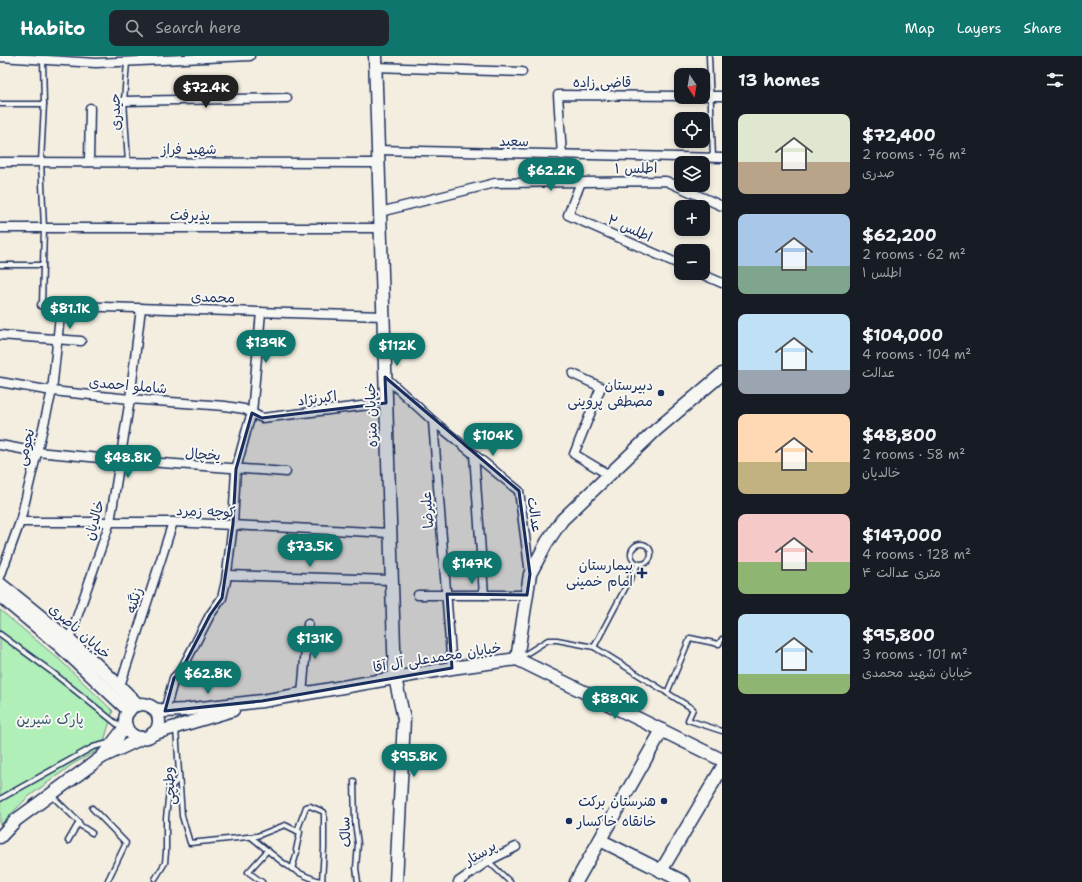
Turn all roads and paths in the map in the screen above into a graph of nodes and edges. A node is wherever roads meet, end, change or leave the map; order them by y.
1 (246, 56) edge
2 (250, 56) edge
3 (709, 56) edge
4 (0, 57) edge
5 (44, 59) junction
6 (127, 61) junction
7 (375, 61) edge
8 (708, 68) edge
9 (522, 72) dead end
10 (674, 96) edge
11 (710, 96) edge
12 (722, 96) edge
13 (287, 98) dead end
14 (124, 101) junction
15 (0, 104) edge
16 (44, 104) junction
17 (708, 104) edge
18 (90, 108) dead end
19 (378, 150) junction
20 (562, 155) junction
21 (718, 158) edge
22 (0, 162) edge
23 (41, 162) junction
24 (89, 162) junction
25 (128, 162) junction
26 (378, 163) junction
27 (581, 182) junction
28 (722, 206) edge
29 (380, 212) junction
30 (0, 228) edge
31 (44, 228) junction
32 (380, 228) junction
33 (674, 262) edge
34 (0, 265) edge
35 (43, 265) junction
36 (710, 278) edge
37 (722, 283) edge
38 (42, 305) joint
39 (61, 306) junction
40 (141, 308) junction
41 (261, 312) junction
42 (383, 316) junction
43 (0, 335) edge
44 (58, 339) junction
45 (81, 341) dead end
46 (573, 374) dead end
47 (722, 374) edge
48 (385, 377) junction
49 (0, 382) edge
50 (52, 391) junction
51 (130, 399) junction
52 (386, 403) junction
53 (252, 414) junction
54 (433, 421) junction
55 (0, 445) edge
56 (37, 452) junction
57 (474, 454) junction
58 (121, 460) junction
59 (236, 469) junction
60 (286, 472) dead end
61 (609, 475) junction
62 (20, 522) junction
63 (110, 522) junction
64 (173, 522) junction
65 (233, 524) junction
66 (390, 533) junction
67 (638, 564) junction
68 (530, 574) junction
69 (227, 575) junction
70 (0, 577) edge
71 (392, 580) junction
72 (0, 584) edge
73 (447, 594) junction
74 (418, 595) dead end
75 (484, 595) junction
76 (527, 595) junction
77 (0, 596) edge
78 (308, 624) dead end
79 (0, 634) edge
80 (722, 639) edge
81 (69, 640) junction
82 (594, 647) junction
83 (518, 659) junction
84 (452, 668) junction
85 (395, 678) junction
86 (120, 686) junction
87 (667, 693) junction
88 (302, 695) junction
89 (262, 701) junction
90 (134, 708) junction
91 (159, 710) junction
92 (176, 727) junction
93 (125, 728) junction
94 (662, 730) junction
95 (722, 731) edge
96 (147, 736) junction
97 (115, 741) junction
98 (102, 757) junction
99 (722, 760) edge
100 (722, 768) edge
101 (179, 778) junction
102 (354, 781) dead end
103 (50, 795) junction
104 (0, 799) edge
105 (92, 808) dead end
106 (78, 824) junction
107 (298, 831) junction
108 (92, 833) dead end
109 (251, 836) junction
110 (0, 837) edge
111 (600, 840) junction
112 (68, 841) dead end
113 (516, 847) dead end
114 (268, 850) junction
115 (488, 861) junction
116 (292, 869) junction
117 (661, 871) junction
118 (155, 879) dead end
119 (107, 882) edge
120 (262, 882) edge
121 (323, 882) edge
122 (358, 882) edge
123 (396, 882) edge
124 (458, 882) edge
125 (510, 882) edge
126 (576, 882) edge
127 (684, 882) edge

1 - 2 street
1 - 6 street
3 - 8 lane
4 - 5 street
5 - 6 street
5 - 16 lane
6 - 14 lane, حیدری
7 - 9 street
7 - 19 street, خیابان منزه
10 - 20 street, قاضی زاده
11 - 12 street
13 - 14 street
14 - 25 lane, حیدری
15 - 16 lane
16 - 23 lane
17 - 21 lane
18 - 24 street
19 - 20 street, سعید
19 - 26 street, خیابان منزه
20 - 21 street, سعید
22 - 23 street, شهید فراز
23 - 24 street, شهید فراز
23 - 31 lane
24 - 25 street, شهید فراز
25 - 26 street, شهید فراز
26 - 29 street, خیابان منزه
27 - 28 street, اطلس ۱
27 - 29 street, اطلس ۱
27 - 33 street, اطلس ۲
29 - 32 street, خیابان منزه
30 - 31 street, پذیرفت
31 - 32 street, پذیرفت
31 - 35 lane
32 - 42 street, خیابان منزه
34 - 35 lane
35 - 38 lane
36 - 37 street
38 - 39 street, محمدی
39 - 40 street, محمدی
39 - 44 street, نجومی
40 - 41 street, محمدی
40 - 51 street, خالدیان
41 - 42 street, محمدی
41 - 53 street
42 - 48 street, خیابان منزه
43 - 44 street
44 - 45 street
44 - 50 street, نجومی
46 - 61 street
47 - 61 street, خیابان محمدعلی آل آقا
48 - 52 street, خیابان منزه
48 - 54 street, عدالت
49 - 50 street, شاملو احمدی
50 - 51 street, شاملو احمدی
50 - 56 street, نجومی
51 - 53 street, شاملو احمدی
51 - 58 street, خالدیان
52 - 53 street, اکبرنژاد
52 - 66 street, خیابان منزه
53 - 59 street
54 - 57 street, عدالت
54 - 73 street, علیرضا
55 - 56 street, یخچال
56 - 58 street, یخچال
56 - 62 street, نجومی
57 - 68 street, عدالت
57 - 75 street
58 - 59 street, یخچال
58 - 63 street, خالدیان
59 - 60 street, یخچال
59 - 65 street
61 - 68 street, خیابان محمدعلی آل آقا
62 - 63 street, کوچه زمرد
62 - 70 street, نجومی
63 - 64 street, کوچه زمرد
63 - 81 street, خالدیان
64 - 65 street, کوچه زمرد
64 - 86 street, زنگنه
65 - 66 street, کوچه زمرد
65 - 69 street
66 - 71 street, خیابان منزه
67 - 67 lane
67 - 82 lane
68 - 76 street, خیابان محمدعلی آل آقا
69 - 71 street
69 - 91 street
71 - 85 street, خیابان منزه
72 - 81 street, خیابان ناصری
73 - 74 street
73 - 75 street
73 - 84 street, علیرضا
75 - 76 street
76 - 83 street, خیابان محمدعلی آل آقا
77 - 90 street, خیابان ناصری
78 - 88 street
79 - 93 lane
80 - 87 lane
81 - 86 street, خیابان ناصری
82 - 83 lane
82 - 87 lane
83 - 84 street, خیابان محمدعلی آل آقا
83 - 94 street
84 - 85 street, خیابان محمدعلی آل آقا
85 - 88 street, خیابان محمدعلی آل آقا
85 - 123 street, خیابان منزه
86 - 90 street, خیابان ناصری
87 - 95 lane
88 - 89 street, خیابان محمدعلی آل آقا
89 - 91 street, خیابان محمدعلی آل آقا
89 - 92 street, خیابان محمدعلی آل آقا
90 - 91 street
90 - 93 street
91 - 96 street
92 - 96 street, خیابان محمدعلی آل آقا
92 - 101 lane, وطنچی
93 - 96 street
93 - 97 street
94 - 99 street
94 - 111 street
96 - 98 street, خیابان محمدعلی آل آقا
97 - 98 street
97 - 104 lane
98 - 103 street
100 - 117 street
101 - 109 lane, وطنچی
101 - 118 lane
102 - 122 lane, سالک
103 - 106 lane
103 - 110 street
105 - 119 lane
106 - 108 lane
106 - 112 lane
107 - 109 lane
107 - 116 lane
107 - 121 lane
109 - 114 lane
111 - 117 street
111 - 126 street
113 - 115 street, پرستار
114 - 116 lane
114 - 120 lane
115 - 124 street, پرستار
115 - 125 lane
116 - 121 lane
117 - 127 street

